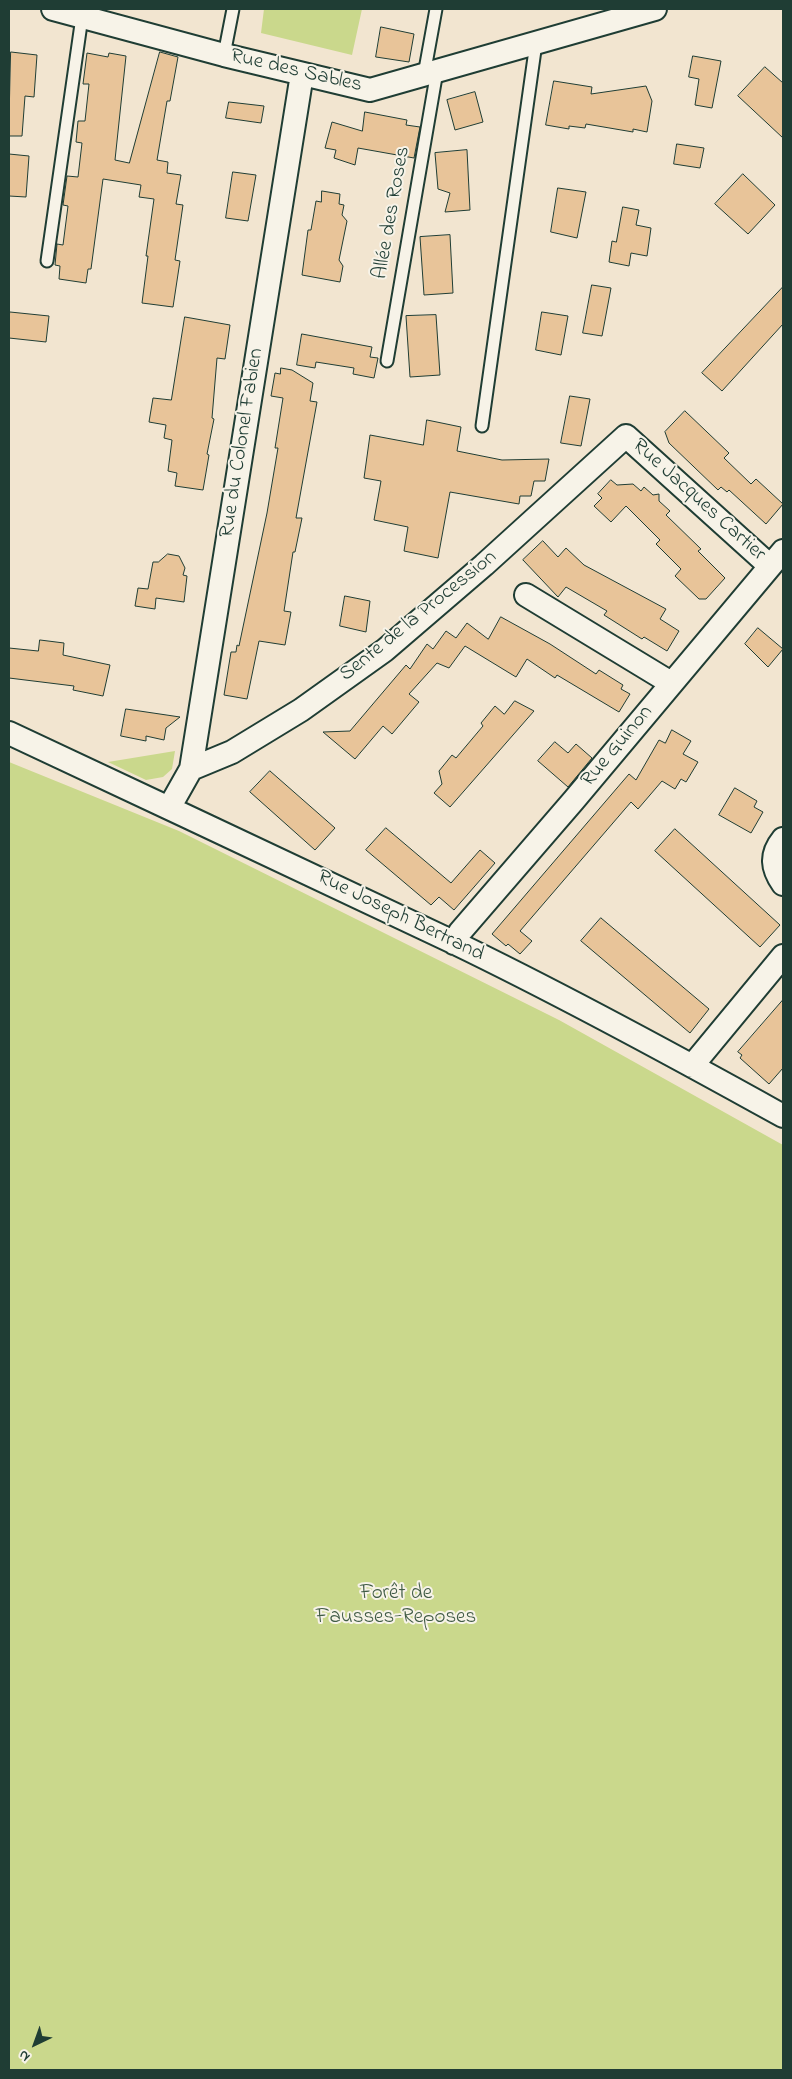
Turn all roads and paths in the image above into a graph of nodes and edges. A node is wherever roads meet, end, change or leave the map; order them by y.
1 (53, 9) edge
2 (232, 9) edge
3 (436, 9) edge
4 (654, 9) edge
5 (82, 17) junction
6 (536, 43) junction
7 (224, 56) junction
8 (430, 73) junction
9 (302, 74) junction
10 (47, 261) dead end
11 (387, 361) dead end
12 (482, 426) dead end
13 (626, 436) joint
14 (777, 559) edge
15 (526, 595) dead end
16 (671, 683) junction
17 (9, 733) edge
18 (191, 769) junction
19 (169, 808) junction
20 (783, 840) edge
21 (783, 884) edge
22 (454, 942) junction
23 (783, 956) edge
24 (692, 1066) junction
25 (783, 1116) edge

1 - 5 street, Rue des Sables
2 - 7 lane
3 - 8 lane, Allée des Roses
4 - 6 street, Rue des Sables
5 - 7 street, Rue des Sables
5 - 10 lane
6 - 8 street, Rue des Sables
6 - 12 lane
7 - 9 street, Rue des Sables
8 - 9 street, Rue des Sables
8 - 11 lane, Allée des Roses
9 - 18 street, Rue du Colonel Fabien
13 - 14 street, Rue Jacques Cartier
13 - 18 street, Sente de la Procession
14 - 16 street, Rue Guinon
15 - 16 street
16 - 22 street, Rue Guinon
17 - 19 street, Rue Joseph Bertrand
18 - 19 street, Rue du Colonel Fabien
19 - 22 street, Rue Joseph Bertrand
20 - 21 street
22 - 24 street, Rue Joseph Bertrand
23 - 24 street
24 - 25 street, Rue Joseph Bertrand

